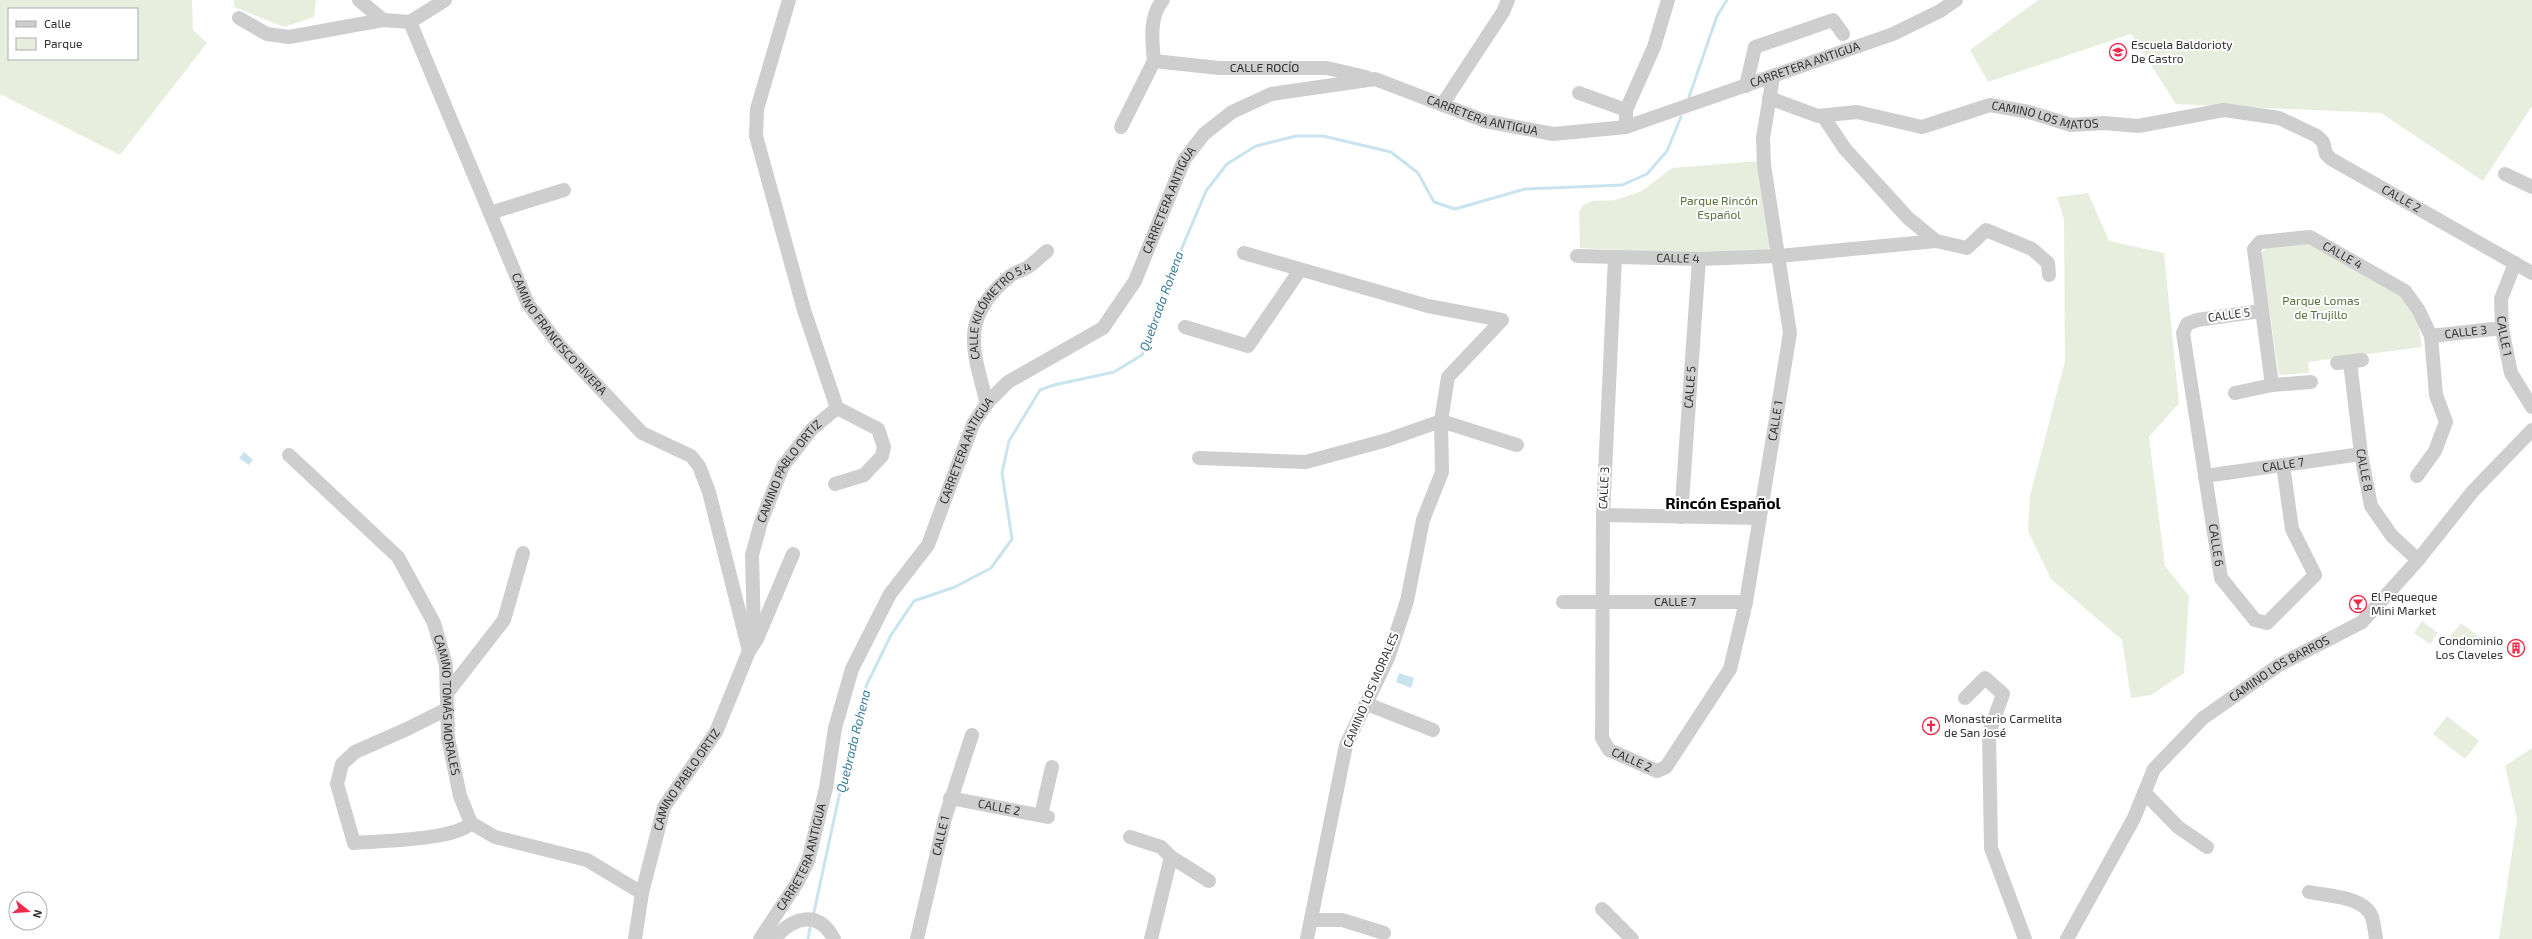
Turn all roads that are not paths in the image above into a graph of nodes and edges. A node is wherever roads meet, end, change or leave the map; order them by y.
1 (359, 0) edge
2 (445, 0) edge
3 (789, 0) edge
4 (1164, 0) edge
5 (1508, 0) edge
6 (1668, 0) edge
7 (1956, 0) edge
8 (239, 18) dead end
9 (383, 20) junction
10 (410, 22) junction
11 (1843, 34) dead end
12 (1154, 61) junction
13 (1773, 77) junction
14 (1375, 79) junction
15 (1746, 86) junction
16 (1579, 93) dead end
17 (1769, 98) junction
18 (1442, 106) junction
19 (1626, 110) junction
20 (1823, 116) junction
21 (2279, 118) joint
22 (1121, 127) dead end
23 (1626, 127) junction
24 (2505, 174) dead end
25 (2532, 187) edge
26 (564, 190) dead end
27 (490, 213) junction
28 (1936, 240) junction
29 (1047, 251) dead end
30 (1244, 253) dead end
31 (1577, 256) dead end
32 (1779, 256) junction
33 (1615, 258) junction
34 (1699, 259) junction
35 (2515, 263) junction
36 (2530, 269) edge
37 (1300, 270) junction
38 (2049, 275) dead end
39 (2261, 311) junction
40 (2197, 320) joint
41 (1185, 327) dead end
42 (2502, 328) junction
43 (2431, 336) junction
44 (2350, 361) dead end
45 (2311, 382) dead end
46 (2272, 386) junction
47 (2235, 393) dead end
48 (987, 404) junction
49 (2532, 407) edge
50 (837, 408) junction
51 (1441, 421) junction
52 (2532, 430) edge
53 (1517, 445) dead end
54 (2361, 454) junction
55 (289, 455) dead end
56 (1199, 458) dead end
57 (2283, 465) junction
58 (2205, 476) junction
59 (2417, 476) dead end
60 (835, 484) dead end
61 (1603, 515) junction
62 (1681, 517) junction
63 (1760, 518) junction
64 (523, 553) dead end
65 (793, 554) dead end
66 (2418, 560) junction
67 (1604, 600) junction
68 (1563, 602) dead end
69 (1746, 602) junction
70 (757, 639) junction
71 (749, 651) junction
72 (448, 692) junction
73 (1965, 698) dead end
74 (1367, 704) junction
75 (447, 709) junction
76 (1602, 718) joint
77 (1434, 730) dead end
78 (972, 735) dead end
79 (1678, 750) joint
80 (1052, 767) dead end
81 (2144, 792) junction
82 (950, 798) junction
83 (471, 823) junction
84 (1130, 837) dead end
85 (2207, 846) dead end
86 (1170, 857) junction
87 (1209, 880) dead end
88 (2309, 892) dead end
89 (642, 893) junction
90 (1602, 909) dead end
91 (1311, 920) junction
92 (1384, 933) dead end
93 (635, 939) edge
94 (760, 939) edge
95 (774, 939) edge
96 (834, 939) edge
97 (917, 939) edge
98 (1151, 939) edge
99 (1307, 939) edge
100 (1632, 939) edge
101 (2025, 939) edge
102 (2067, 939) edge
103 (2376, 939) edge

1 - 9 street
2 - 10 street
3 - 50 street
4 - 12 street
5 - 18 street
6 - 19 street
7 - 13 street, CARRETERA ANTIGUA
8 - 9 street
9 - 10 street
10 - 27 street, CAMINO FRANCISCO RIVERA
11 - 15 street
12 - 14 street, CALLE ROCÍO
12 - 22 street
13 - 15 street, CARRETERA ANTIGUA
13 - 17 street, CALLE 1
14 - 18 street, CARRETERA ANTIGUA
14 - 48 street, CARRETERA ANTIGUA
15 - 23 street, CARRETERA ANTIGUA
16 - 19 street
17 - 20 street, CAMINO LOS MATOS
17 - 32 street, CALLE 1
18 - 23 street, CARRETERA ANTIGUA
19 - 23 street
20 - 21 street, CAMINO LOS MATOS
20 - 28 street
21 - 35 street, CALLE 2
24 - 25 street
26 - 27 street
27 - 71 street, CAMINO FRANCISCO RIVERA
28 - 32 street, CALLE 4
28 - 38 street
29 - 48 street, CALLE KILÓMETRO 5.4
30 - 37 street
31 - 33 street, CALLE 4
32 - 34 street, CALLE 4
32 - 63 street, CALLE 1
33 - 34 street, CALLE 4
33 - 61 street, CALLE 3
34 - 62 street, CALLE 5
35 - 36 street, CALLE 2
35 - 42 street, CALLE 1
37 - 41 street
37 - 51 street, CAMINO LOS MORALES
39 - 40 street, CALLE 5
39 - 43 street, CALLE 4
39 - 46 street, CALLE 4
40 - 58 street, CALLE 6
42 - 43 street, CALLE 3
42 - 49 street, CALLE 1
43 - 59 street, CALLE 4
44 - 54 street, CALLE 8
45 - 46 street
46 - 47 street
48 - 94 street, CARRETERA ANTIGUA
50 - 60 street
50 - 70 street, CAMINO PABLO ORTIZ
51 - 53 street
51 - 56 street
51 - 74 street, CAMINO LOS MORALES
52 - 66 street, CAMINO LOS BARROS
54 - 57 street, CALLE 7
54 - 66 street, CALLE 8
55 - 72 street, CAMINO TOMÁS MORALES
57 - 58 street, CALLE 7
57 - 58 street, CALLE 6
61 - 62 street
61 - 67 street, CALLE 3
62 - 63 street
63 - 69 street, CALLE 1
64 - 72 street
65 - 70 street
66 - 81 street, CAMINO LOS BARROS
67 - 68 street, CALLE 7
67 - 69 street, CALLE 7
67 - 76 street, CALLE 3
69 - 79 street, CALLE 1
70 - 71 street, CAMINO PABLO ORTIZ
71 - 89 street, CAMINO PABLO ORTIZ
72 - 75 street, CAMINO TOMÁS MORALES
73 - 101 street
74 - 77 street
74 - 91 street, CAMINO LOS MORALES
75 - 83 street, CAMINO TOMÁS MORALES
75 - 83 street
76 - 79 street, CALLE 2
78 - 82 street, CALLE 1
80 - 82 street, CALLE 2
81 - 85 street
81 - 102 street, CAMINO LOS BARROS
82 - 97 street, CALLE 1
83 - 89 street
84 - 86 street
86 - 87 street
86 - 98 street
88 - 103 street
89 - 93 street, CAMINO PABLO ORTIZ
90 - 100 street
91 - 92 street
91 - 99 street, CAMINO LOS MORALES
95 - 96 street

